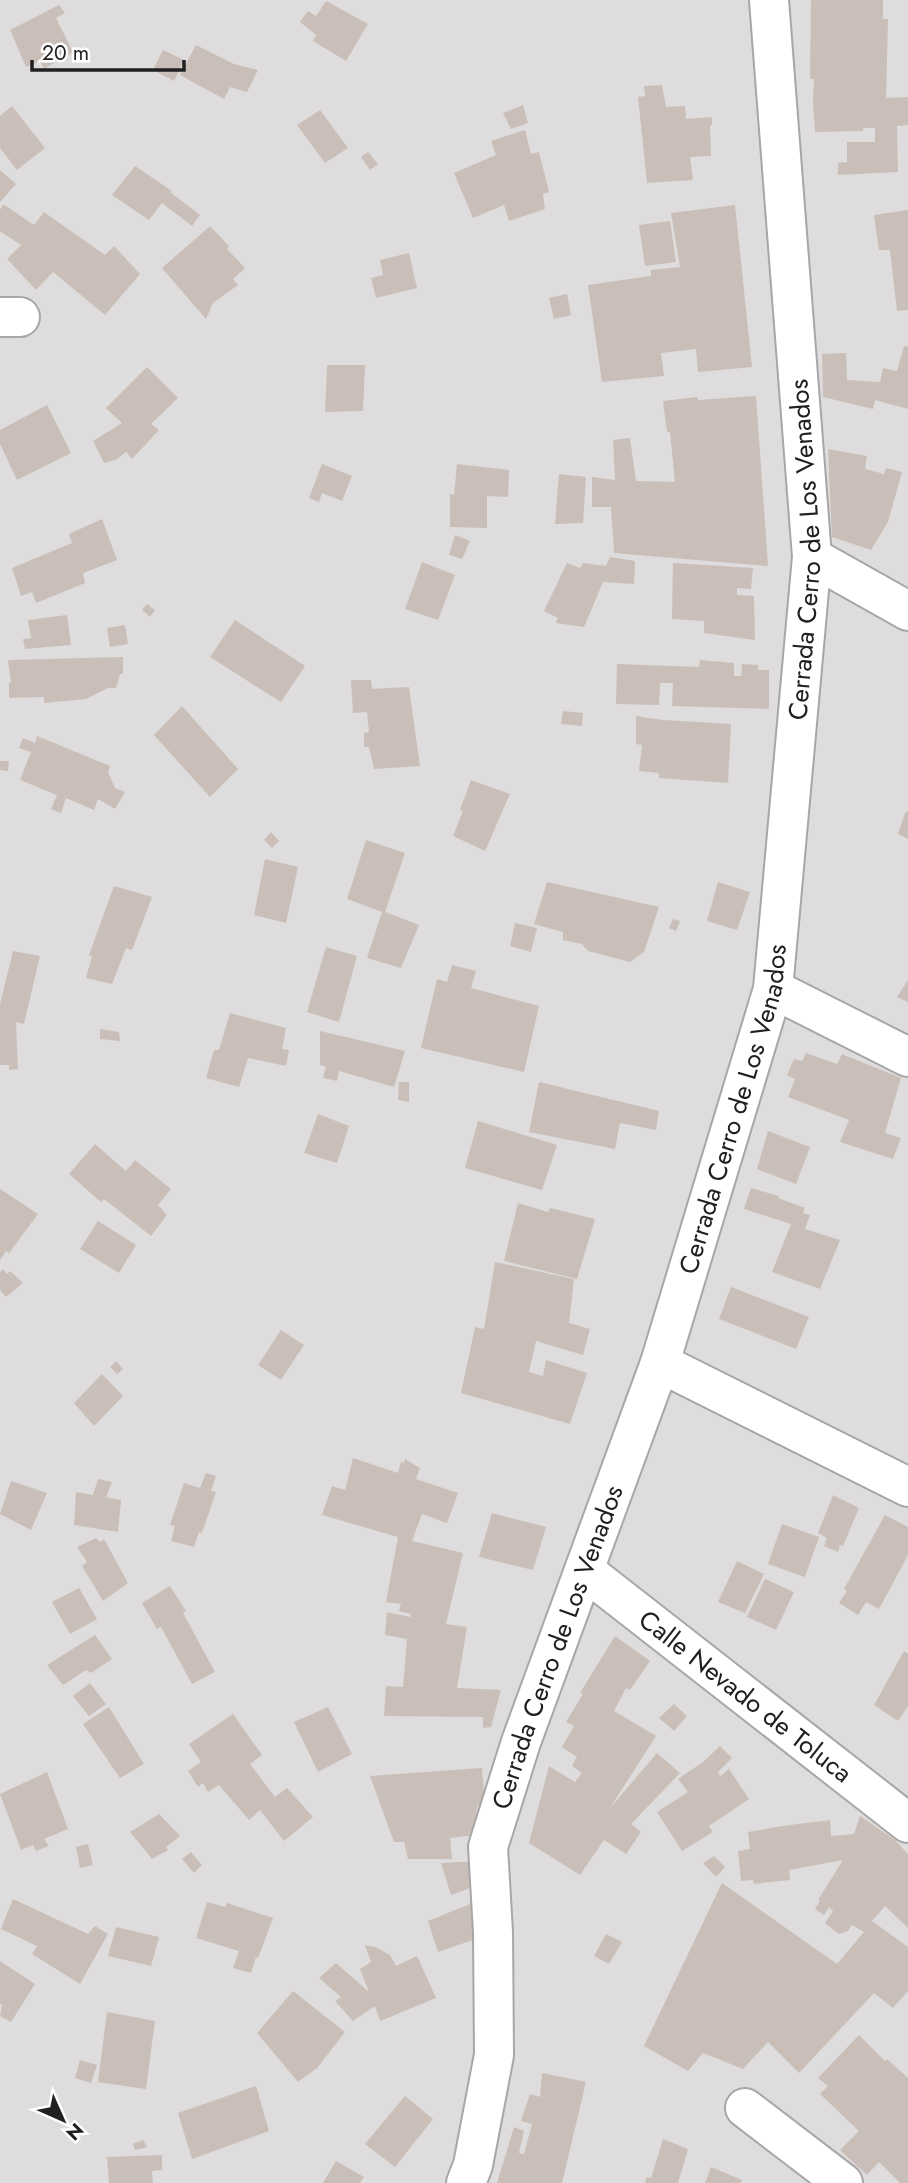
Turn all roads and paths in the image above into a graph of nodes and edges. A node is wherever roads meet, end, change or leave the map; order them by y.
1 (769, 0) edge
2 (811, 556) junction
3 (908, 611) edge
4 (773, 989) junction
5 (908, 1057) edge
6 (660, 1363) junction
7 (908, 1487) edge
8 (583, 1570) junction
9 (908, 1823) edge
10 (745, 2108) dead end
11 (466, 2183) edge
12 (843, 2183) edge

1 - 2 street, Cerrada Cerro de Los Venados
2 - 3 street
2 - 4 street, Cerrada Cerro de Los Venados
4 - 5 street
4 - 6 street, Cerrada Cerro de Los Venados
6 - 7 street
6 - 8 street, Cerrada Cerro de Los Venados
8 - 9 street, Calle Nevado de Toluca
8 - 11 street, Cerrada Cerro de Los Venados
10 - 12 street

